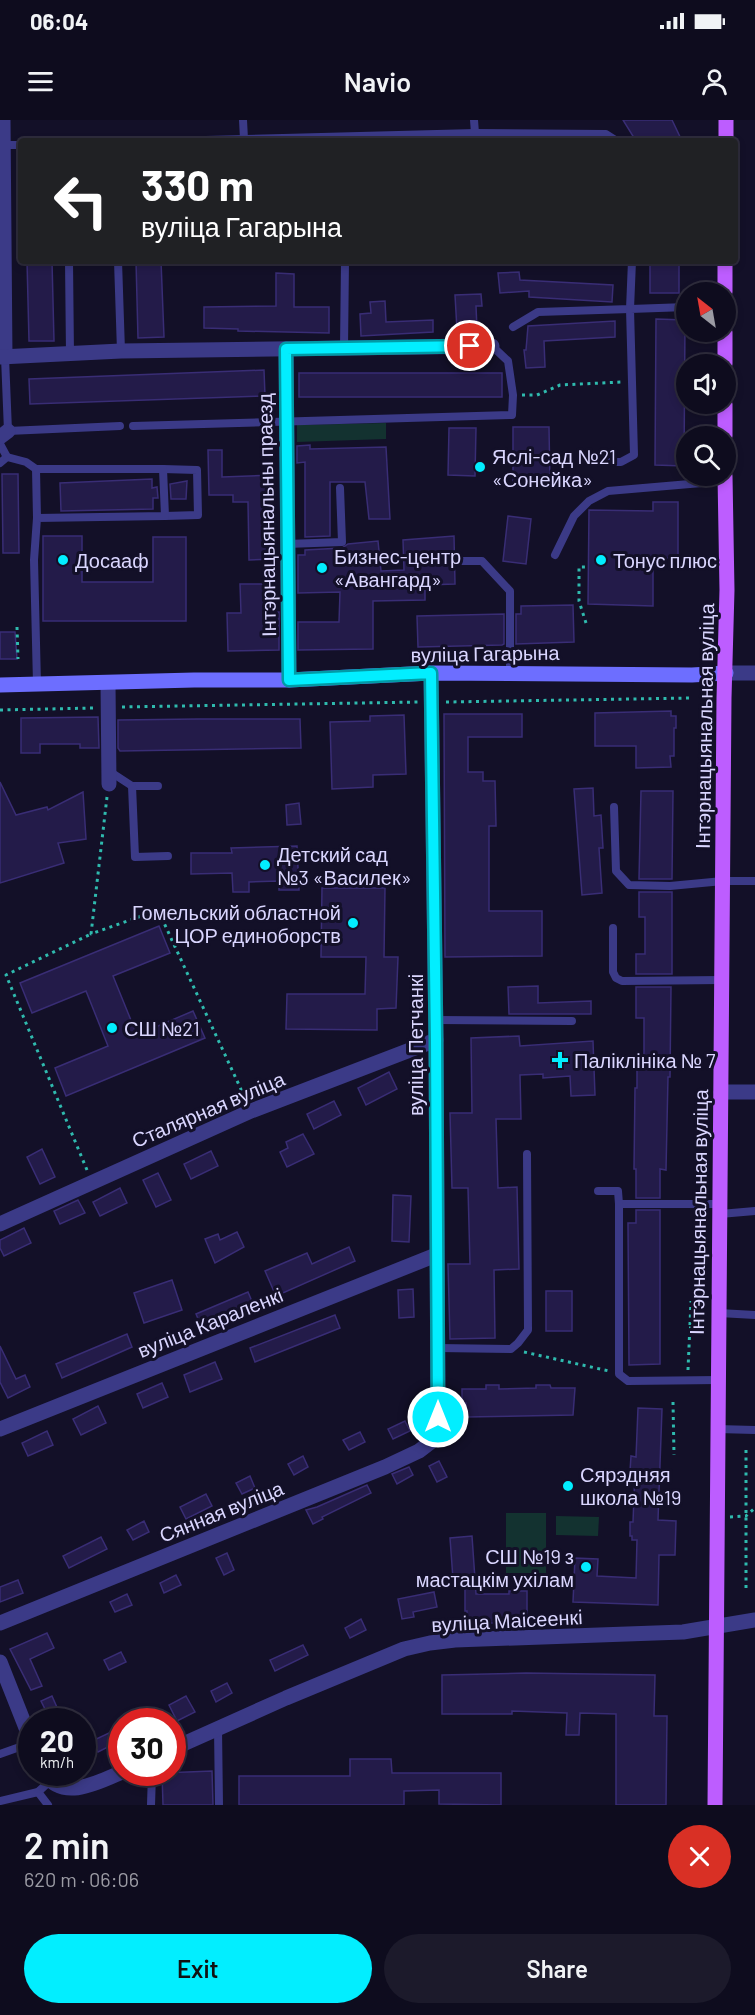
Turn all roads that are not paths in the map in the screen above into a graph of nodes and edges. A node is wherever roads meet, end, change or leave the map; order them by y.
1 (3, 120) edge
2 (243, 120) edge
3 (474, 120) edge
4 (726, 120) edge
5 (475, 133) junction
6 (244, 138) edge
7 (282, 138) edge
8 (612, 138) edge
9 (726, 138) edge
10 (4, 145) junction
11 (18, 145) edge
12 (2, 236) edge
13 (69, 264) edge
14 (118, 264) edge
15 (345, 264) edge
16 (632, 264) edge
17 (725, 264) edge
18 (725, 282) edge
19 (676, 307) edge
20 (630, 309) junction
21 (513, 327) dead end
22 (492, 346) joint
23 (344, 348) junction
24 (286, 349) junction
25 (121, 351) junction
26 (70, 355) junction
27 (3, 357) edge
28 (285, 421) junction
29 (120, 426) dead end
30 (133, 426) dead end
31 (3, 437) edge
32 (7, 457) junction
33 (598, 462) dead end
34 (0, 463) edge
35 (36, 469) junction
36 (163, 469) junction
37 (676, 483) edge
38 (725, 486) edge
39 (340, 488) dead end
40 (165, 516) junction
41 (37, 518) junction
42 (287, 544) junction
43 (555, 555) dead end
44 (461, 561) dead end
45 (431, 673) junction
46 (510, 673) junction
47 (726, 673) junction
48 (755, 673) edge
49 (289, 680) junction
50 (108, 682) junction
51 (37, 684) junction
52 (0, 685) edge
53 (109, 777) joint
54 (132, 786) junction
55 (158, 786) dead end
56 (614, 807) dead end
57 (168, 856) dead end
58 (723, 881) junction
59 (755, 881) edge
60 (613, 928) dead end
61 (722, 980) junction
62 (436, 1020) junction
63 (572, 1021) dead end
64 (436, 1040) junction
65 (721, 1092) junction
66 (755, 1092) edge
67 (527, 1154) dead end
68 (598, 1191) dead end
69 (618, 1204) junction
70 (720, 1209) junction
71 (755, 1211) edge
72 (0, 1224) edge
73 (436, 1255) junction
74 (719, 1313) junction
75 (755, 1315) edge
76 (438, 1348) junction
77 (718, 1380) junction
78 (438, 1417) joint
79 (0, 1429) edge
80 (717, 1429) junction
81 (755, 1430) edge
82 (755, 1620) edge
83 (0, 1623) edge
84 (716, 1627) junction
85 (0, 1662) edge
86 (18, 1708) edge
87 (219, 1728) junction
88 (186, 1743) edge
89 (18, 1748) edge
90 (0, 1754) edge
91 (42, 1786) edge
92 (60, 1786) edge
93 (86, 1786) edge
94 (152, 1786) edge
95 (38, 1792) junction
96 (0, 1801) edge
97 (48, 1805) edge
98 (151, 1805) edge
99 (219, 1805) edge
100 (714, 1805) edge

1 - 10 street
2 - 6 lane
3 - 5 lane
4 - 9 main road
5 - 7 lane
5 - 8 lane
10 - 11 lane
10 - 12 street
12 - 27 street
13 - 26 lane
14 - 25 lane
15 - 23 lane
16 - 20 lane
17 - 18 main road
19 - 20 lane
20 - 21 lane
20 - 33 lane
22 - 23 street
22 - 28 lane
23 - 24 street
24 - 25 street
24 - 28 street, Інтэрнацыянальны праезд
25 - 26 street
26 - 27 street
27 - 31 lane
28 - 30 lane
28 - 42 street, Інтэрнацыянальны праезд
29 - 31 lane
31 - 32 lane
32 - 34 lane
32 - 35 lane
35 - 36 lane
35 - 41 lane
36 - 40 lane
36 - 40 lane
37 - 43 lane
38 - 47 main road, Інтэрнацыянальная вуліца
39 - 42 lane
40 - 41 lane
41 - 51 lane
42 - 49 street, Інтэрнацыянальны праезд
44 - 46 lane
45 - 46 street, вуліца Гагарына
45 - 49 street, вуліца Гагарына
45 - 62 street, вуліца Петчанкі
46 - 47 street, вуліца Гагарына
47 - 48 street, вуліца Гагарына
47 - 58 main road, Інтэрнацыянальная вуліца
49 - 50 street, вуліца Гагарына
50 - 51 street, вуліца Гагарына
50 - 53 street
51 - 52 street, вуліца Гагарына
53 - 54 lane
54 - 55 lane
54 - 57 lane
56 - 58 lane
58 - 59 lane
58 - 61 main road, Інтэрнацыянальная вуліца
60 - 61 lane
61 - 65 main road, Інтэрнацыянальная вуліца
62 - 63 lane
62 - 64 street, вуліца Петчанкі
64 - 72 street, Сталярная вуліца
64 - 73 street, вуліца Петчанкі
65 - 66 street
65 - 70 main road, Інтэрнацыянальная вуліца
67 - 76 lane
68 - 69 lane
69 - 70 lane
69 - 77 lane
70 - 71 lane
70 - 74 main road, Інтэрнацыянальная вуліца
73 - 76 street, вуліца Петчанкі
73 - 79 street, вуліца Караленкі
74 - 75 lane
74 - 77 main road, Інтэрнацыянальная вуліца
76 - 78 street, вуліца Петчанкі
77 - 80 main road, Інтэрнацыянальная вуліца
78 - 83 street, Сянная вуліца
80 - 81 lane
80 - 84 main road, Інтэрнацыянальная вуліца
82 - 84 street, вуліца Маісеенкі
84 - 87 street, вуліца Маісеенкі
84 - 100 main road, Інтэрнацыянальная вуліца
85 - 86 street
87 - 88 street, вуліца Маісеенкі
87 - 99 lane
89 - 90 lane
91 - 95 lane
92 - 93 street
94 - 98 lane
95 - 96 lane
95 - 97 lane

